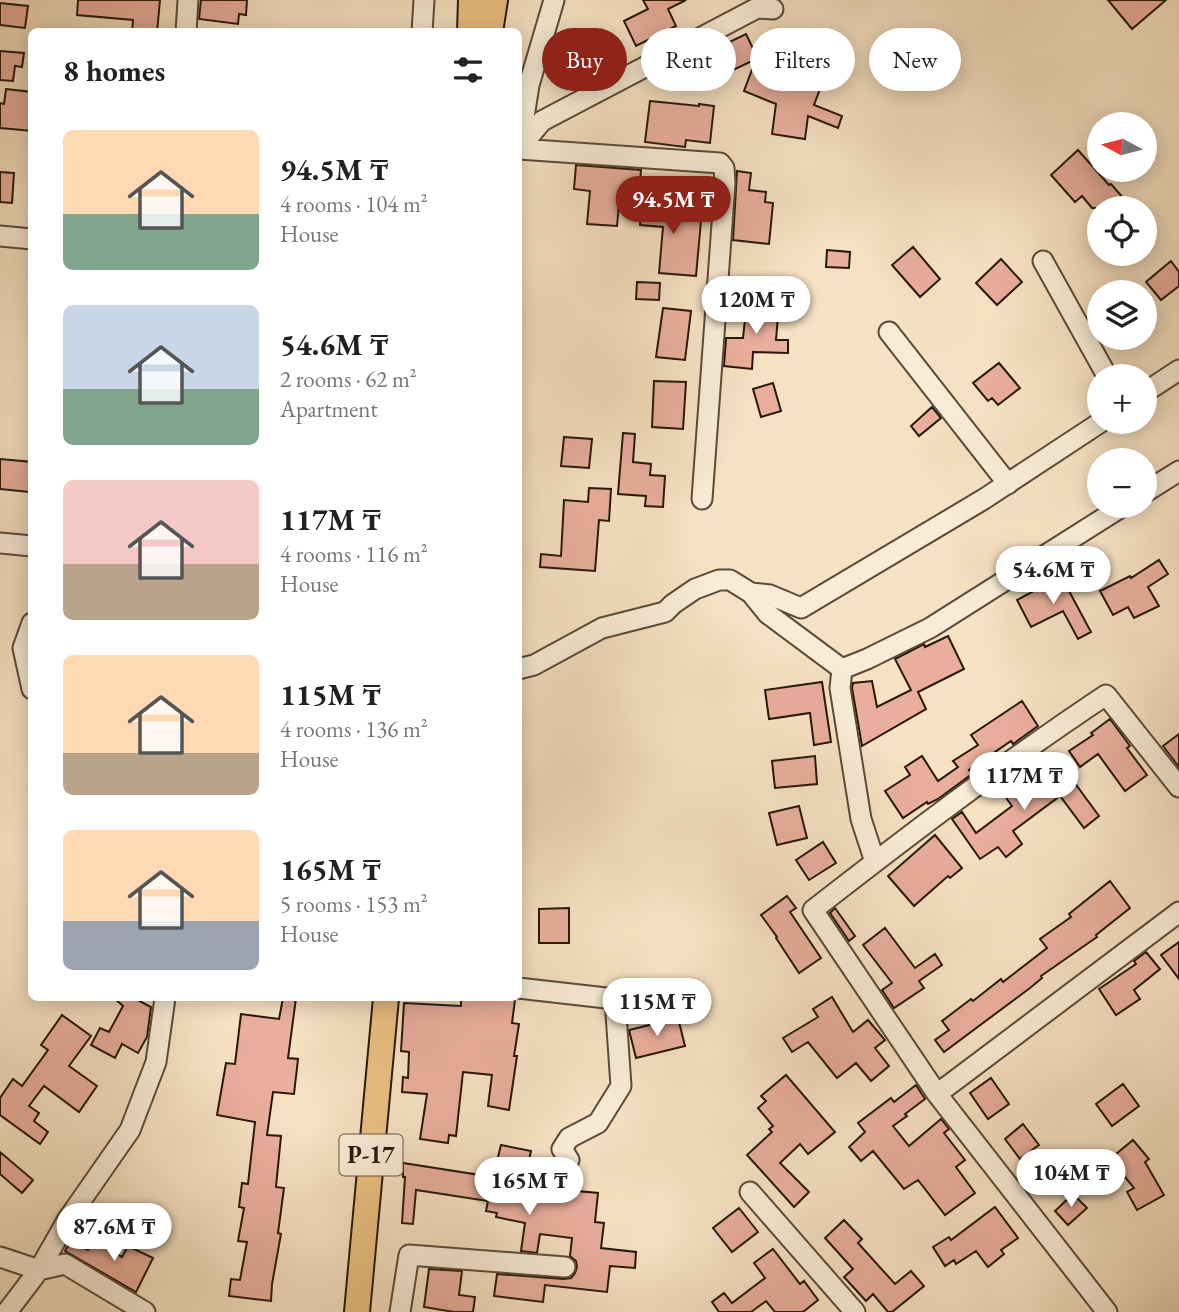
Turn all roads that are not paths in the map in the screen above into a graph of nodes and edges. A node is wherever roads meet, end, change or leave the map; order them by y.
1 (188, 0) edge
2 (424, 0) edge
3 (471, 0) edge
4 (495, 0) edge
5 (554, 0) edge
6 (773, 9) dead end
7 (186, 28) edge
8 (422, 28) edge
9 (470, 28) edge
10 (491, 28) edge
11 (522, 131) edge
12 (522, 147) edge
13 (522, 151) edge
14 (0, 236) edge
15 (28, 239) edge
16 (1043, 261) dead end
17 (889, 332) dead end
18 (1100, 364) edge
19 (1179, 370) edge
20 (1157, 384) edge
21 (1087, 431) edge
22 (1179, 471) edge
23 (1008, 484) junction
24 (1157, 485) edge
25 (702, 499) dead end
26 (1104, 518) edge
27 (0, 543) edge
28 (28, 546) edge
29 (751, 593) junction
30 (28, 634) edge
31 (522, 668) edge
32 (842, 669) junction
33 (28, 671) edge
34 (1179, 788) edge
35 (875, 862) junction
36 (1179, 912) edge
37 (522, 988) edge
38 (165, 1001) edge
39 (386, 1001) edge
40 (937, 1094) junction
41 (569, 1160) dead end
42 (750, 1192) dead end
43 (0, 1257) edge
44 (565, 1266) dead end
45 (39, 1270) junction
46 (7, 1312) edge
47 (145, 1312) edge
48 (357, 1312) edge
49 (400, 1312) edge
50 (855, 1312) edge
51 (1107, 1312) edge

1 - 7 street
2 - 8 street
3 - 9 main road
4 - 10 main road
5 - 11 street
6 - 12 street
13 - 25 street
14 - 15 street
16 - 18 street
17 - 23 street
19 - 20 street
21 - 23 street
22 - 24 street
23 - 29 street
26 - 32 street
27 - 28 street
29 - 31 street
29 - 32 street
30 - 33 street
32 - 35 street
34 - 35 street
35 - 40 street
36 - 40 street
37 - 41 street
38 - 45 street
39 - 48 main road, P-17
40 - 51 street
42 - 50 street
43 - 45 street
44 - 49 street
45 - 46 street
45 - 47 street

